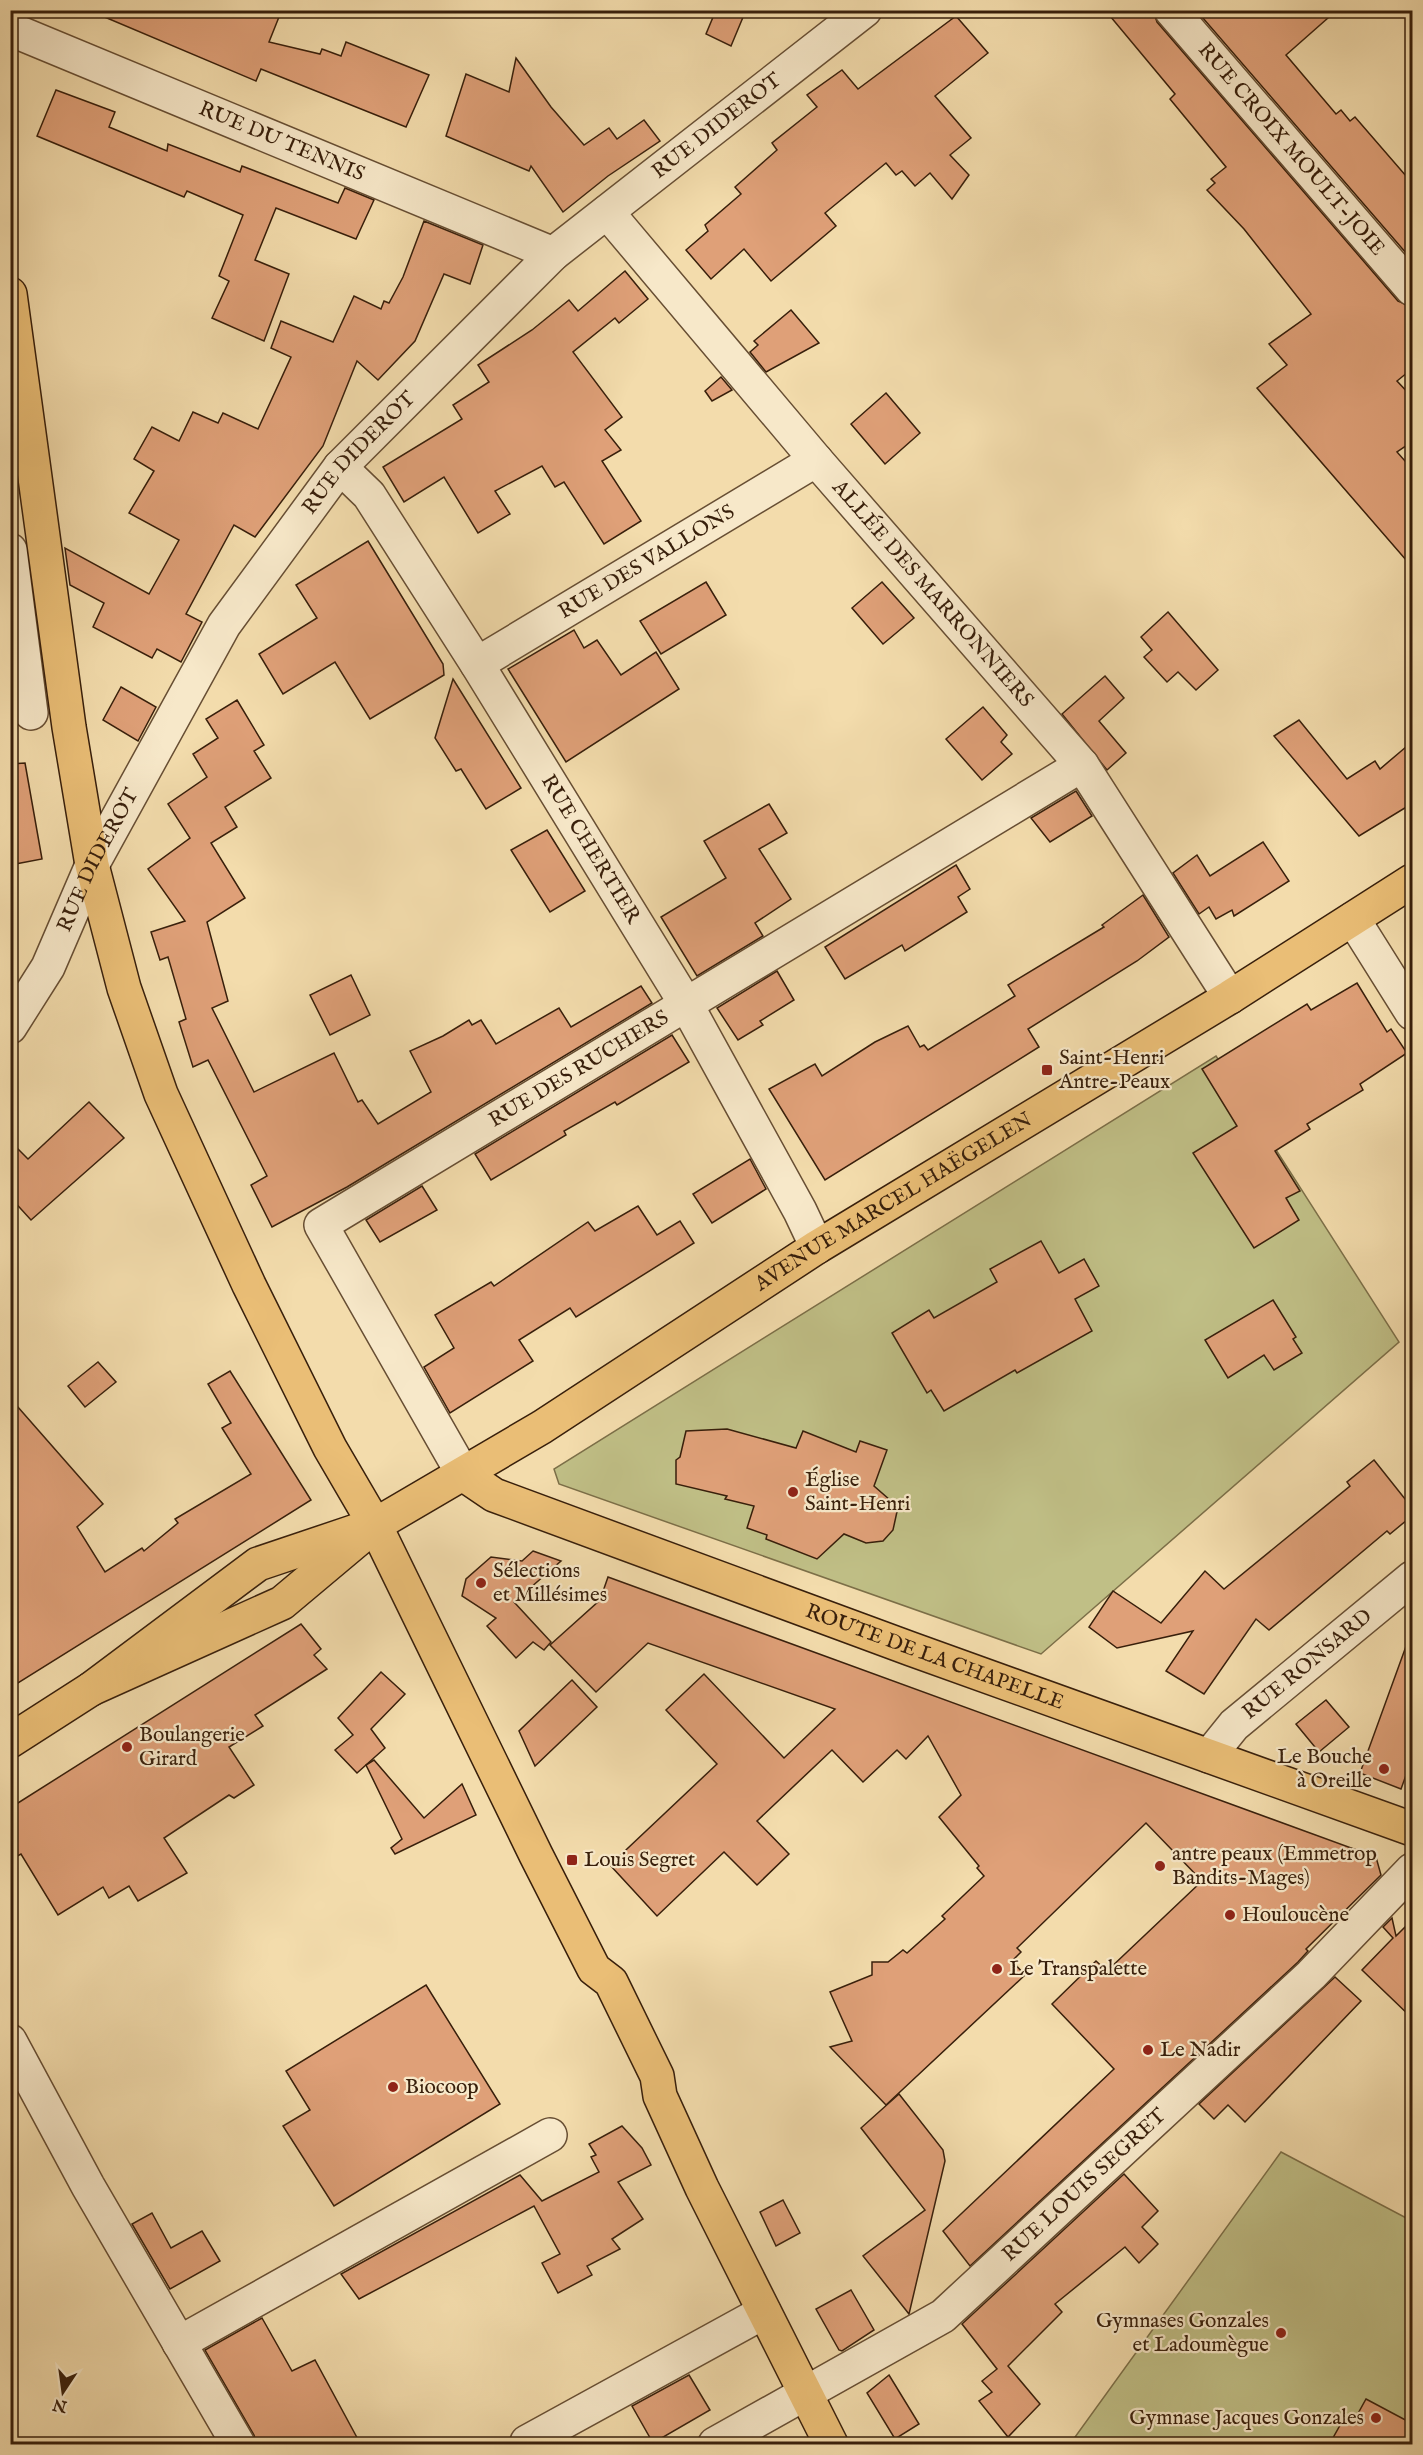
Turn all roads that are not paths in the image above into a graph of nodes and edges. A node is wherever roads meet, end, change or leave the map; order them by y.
1 (865, 10) edge
2 (1172, 10) edge
3 (10, 29) edge
4 (607, 212) junction
5 (553, 254) junction
6 (1413, 289) edge
7 (10, 294) edge
8 (816, 460) junction
9 (340, 467) junction
10 (10, 550) edge
11 (477, 663) junction
12 (21, 708) edge
13 (69, 727) junction
14 (1082, 765) junction
15 (92, 864) junction
16 (1413, 880) edge
17 (1353, 919) junction
18 (1230, 998) junction
19 (686, 1005) junction
20 (14, 1012) edge
21 (1413, 1013) edge
22 (817, 1247) junction
23 (463, 1474) junction
24 (375, 1525) junction
25 (1413, 1578) edge
26 (91, 1689) junction
27 (10, 1741) edge
28 (1209, 1756) junction
29 (1413, 1829) edge
30 (1413, 1870) edge
31 (10, 2041) edge
32 (550, 2135) dead end
33 (764, 2312) junction
34 (180, 2343) junction
35 (806, 2393) junction
36 (527, 2442) dead end
37 (238, 2445) edge
38 (715, 2445) edge
39 (831, 2445) edge

1 - 4 street, RUE DIDEROT
2 - 6 street, RUE CROIX MOULT-JOIE
3 - 5 street, RUE DU TENNIS
4 - 5 street, RUE DIDEROT
4 - 8 street, ALLÉE DES MARRONNIERS
5 - 9 street, RUE DIDEROT
7 - 13 main road
8 - 11 street, RUE DES VALLONS
8 - 14 street, ALLÉE DES MARRONNIERS
9 - 11 street, RUE CHERTIER
9 - 15 street, RUE DIDEROT
10 - 12 street
11 - 19 street, RUE CHERTIER
12 - 13 street
13 - 15 main road
14 - 18 street, ALLÉE DES MARRONNIERS
14 - 19 street, RUE DES RUCHERS
15 - 20 street, RUE DIDEROT
15 - 24 main road
16 - 17 main road, AVENUE MARCEL HAËGELEN
17 - 18 main road, AVENUE MARCEL HAËGELEN
17 - 21 street
18 - 22 main road, AVENUE MARCEL HAËGELEN
19 - 22 street, RUE CHERTIER
19 - 23 street, RUE DES RUCHERS
22 - 23 main road, AVENUE MARCEL HAËGELEN
23 - 24 main road, AVENUE MARCEL HAËGELEN
23 - 28 main road, ROUTE DE LA CHAPELLE
24 - 26 main road
24 - 26 main road
24 - 33 main road
25 - 28 street, RUE RONSARD
26 - 27 main road
28 - 29 main road, ROUTE DE LA CHAPELLE
30 - 35 street, RUE LOUIS SEGRET
31 - 34 street
32 - 34 street
33 - 35 main road
33 - 36 street
34 - 37 street
35 - 38 street, RUE LOUIS SEGRET
35 - 39 main road

